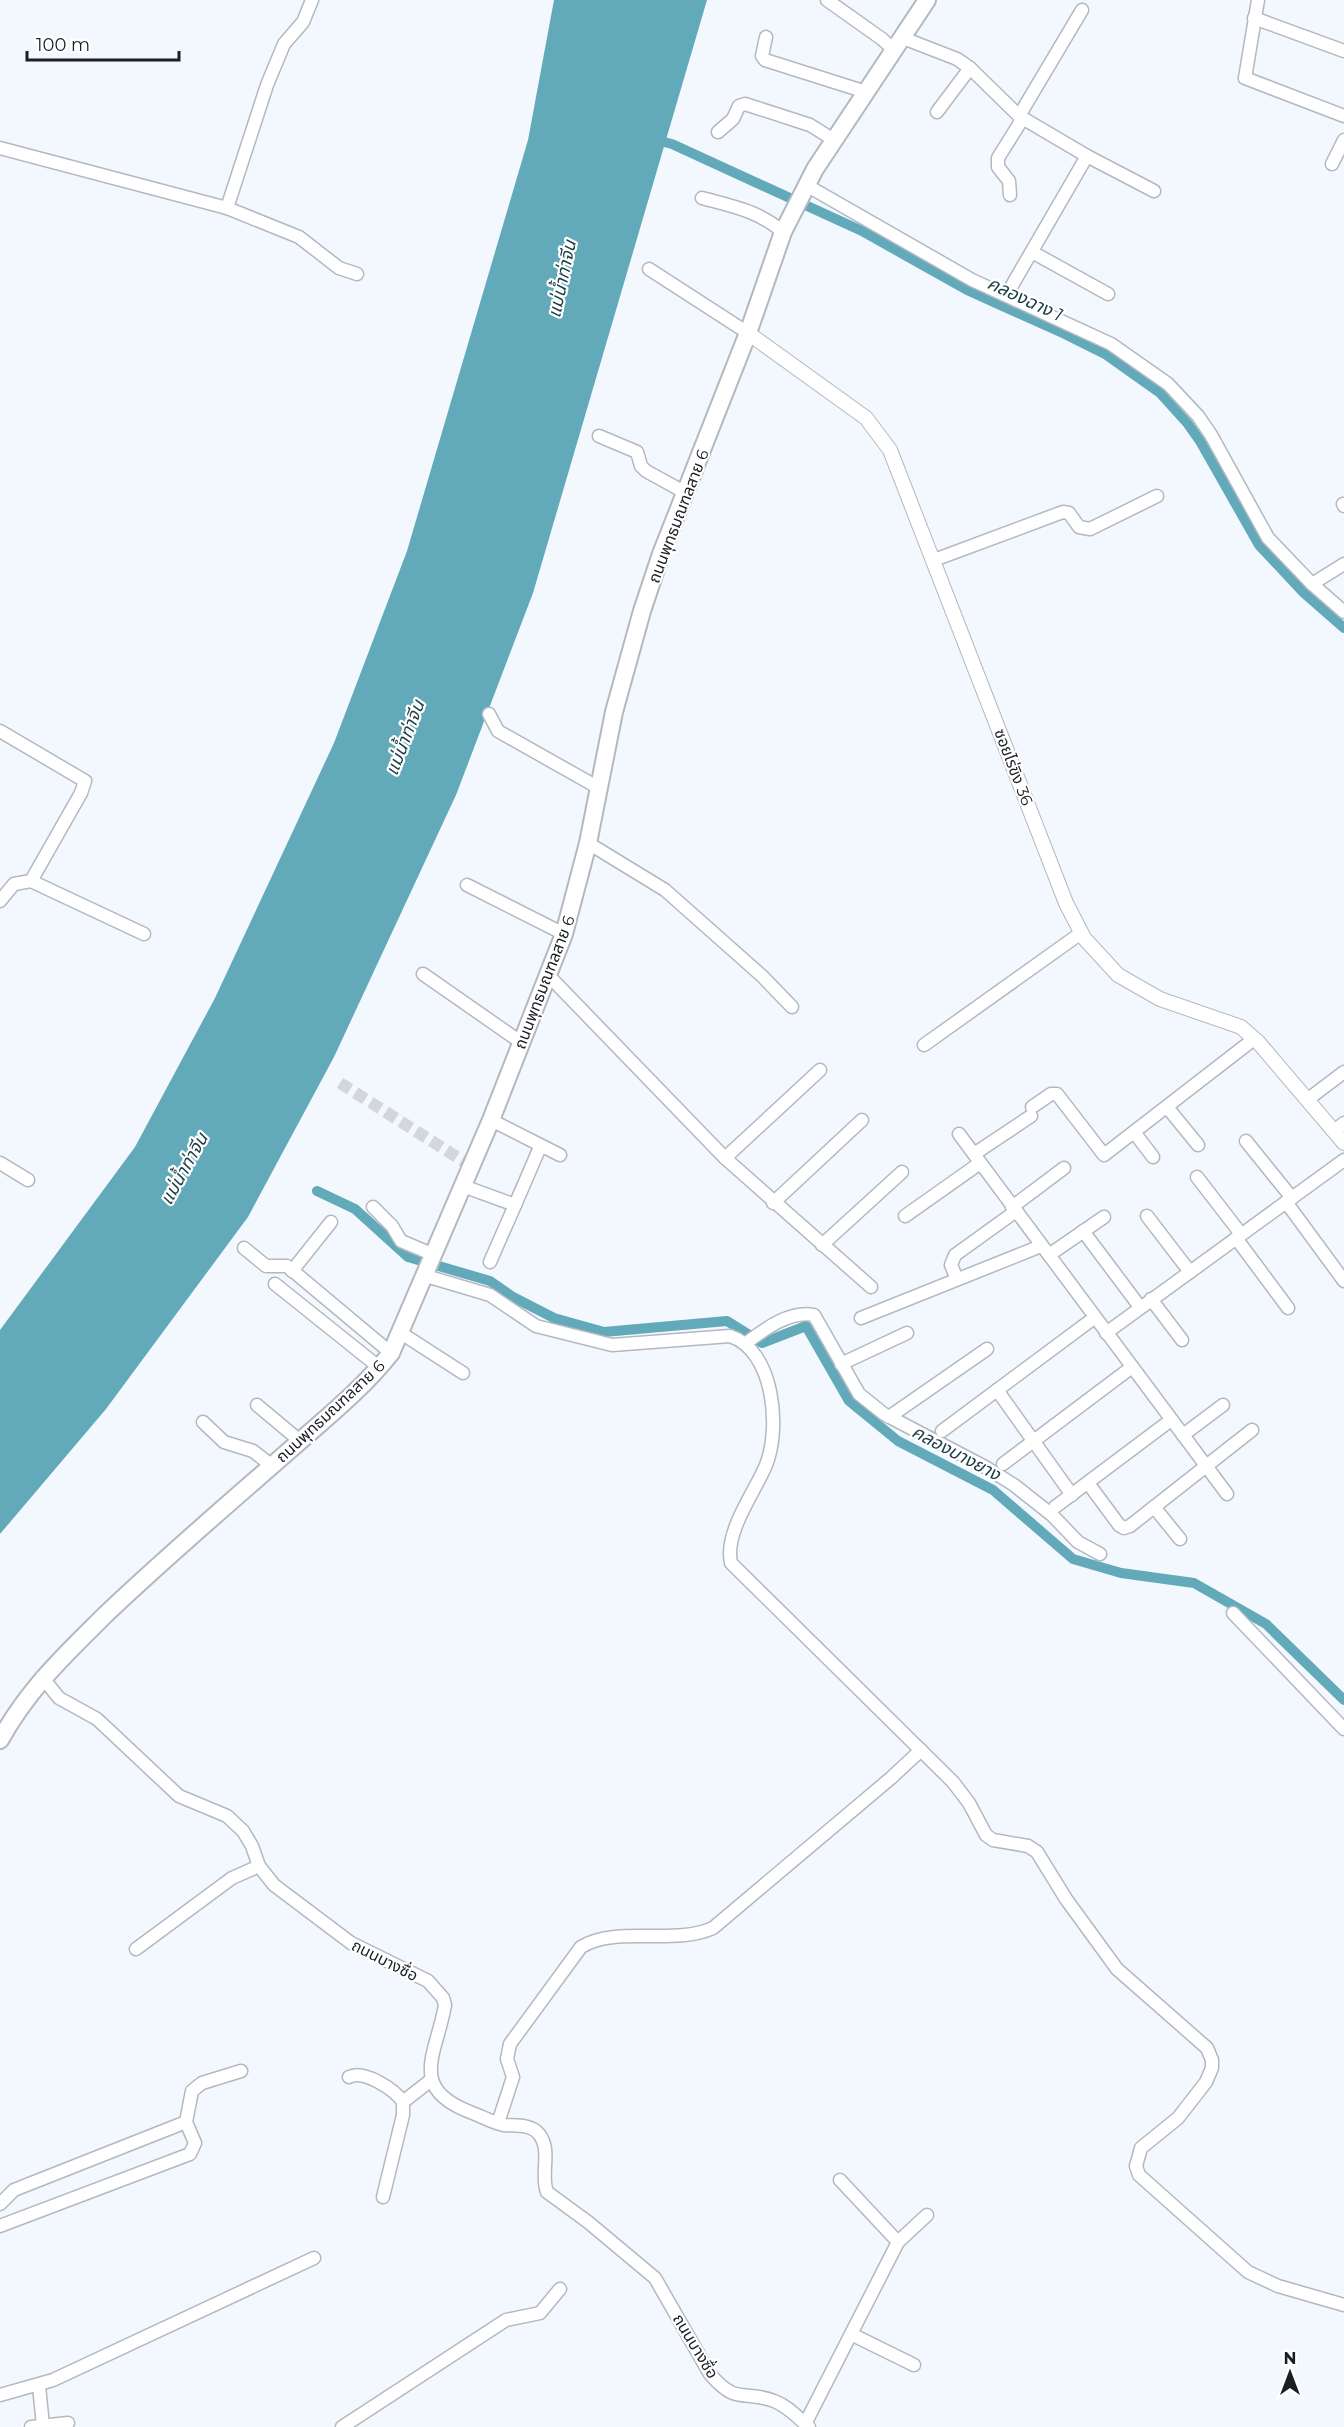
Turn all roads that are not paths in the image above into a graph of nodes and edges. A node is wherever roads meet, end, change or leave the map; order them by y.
1 (312, 0) edge
2 (827, 0) edge
3 (927, 0) edge
4 (1258, 0) edge
5 (1082, 10) dead end
6 (1254, 18) junction
7 (766, 37) dead end
8 (898, 44) junction
9 (1344, 51) edge
10 (970, 68) junction
11 (866, 92) junction
12 (937, 112) dead end
13 (1344, 116) edge
14 (1021, 117) junction
15 (718, 132) dead end
16 (834, 140) junction
17 (1344, 140) edge
18 (0, 148) edge
19 (1087, 156) junction
20 (1332, 164) dead end
21 (805, 187) junction
22 (1154, 191) dead end
23 (1010, 195) dead end
24 (702, 198) dead end
25 (226, 208) junction
26 (783, 232) junction
27 (1032, 252) junction
28 (649, 269) dead end
29 (357, 274) dead end
30 (1007, 294) junction
31 (1108, 294) dead end
32 (748, 333) junction
33 (599, 436) dead end
34 (686, 493) junction
35 (1158, 496) dead end
36 (934, 560) junction
37 (1344, 564) edge
38 (1312, 584) junction
39 (1344, 612) edge
40 (489, 714) dead end
41 (0, 731) edge
42 (599, 788) junction
43 (588, 843) junction
44 (31, 881) junction
45 (467, 885) dead end
46 (0, 901) edge
47 (1081, 933) junction
48 (144, 934) dead end
49 (564, 934) junction
50 (423, 974) dead end
51 (548, 975) junction
52 (792, 1007) dead end
53 (1254, 1039) junction
54 (522, 1043) junction
55 (924, 1046) dead end
56 (820, 1070) dead end
57 (1344, 1072) edge
58 (1307, 1100) junction
59 (1167, 1107) junction
60 (490, 1120) junction
61 (862, 1120) dead end
62 (1339, 1127) edge
63 (1134, 1132) junction
64 (959, 1134) dead end
65 (1246, 1141) dead end
66 (1344, 1143) edge
67 (1198, 1145) dead end
68 (540, 1147) junction
69 (560, 1155) dead end
70 (1153, 1156) dead end
71 (725, 1158) junction
72 (977, 1159) junction
73 (1344, 1160) edge
74 (0, 1163) edge
75 (1064, 1168) dead end
76 (902, 1172) dead end
77 (1197, 1177) dead end
78 (28, 1180) dead end
79 (463, 1186) junction
80 (1289, 1200) junction
81 (773, 1203) junction
82 (515, 1205) junction
83 (373, 1207) dead end
84 (1014, 1209) junction
85 (905, 1216) dead end
86 (1147, 1216) dead end
87 (1104, 1217) dead end
88 (331, 1222) dead end
89 (1083, 1231) junction
90 (1239, 1236) junction
91 (822, 1245) junction
92 (244, 1248) dead end
93 (1045, 1251) junction
94 (434, 1255) junction
95 (490, 1262) dead end
96 (292, 1270) junction
97 (1190, 1272) junction
98 (426, 1276) junction
99 (957, 1279) junction
100 (1344, 1281) edge
101 (275, 1284) dead end
102 (871, 1287) dead end
103 (1146, 1303) junction
104 (1288, 1308) dead end
105 (861, 1318) dead end
106 (1095, 1318) junction
107 (401, 1333) junction
108 (907, 1333) dead end
109 (1106, 1333) junction
110 (1182, 1340) dead end
111 (748, 1341) junction
112 (987, 1349) dead end
113 (391, 1353) junction
114 (841, 1364) junction
115 (1132, 1367) junction
116 (380, 1368) junction
117 (464, 1373) dead end
118 (997, 1390) junction
119 (1223, 1405) dead end
120 (257, 1406) dead end
121 (889, 1417) junction
122 (1172, 1420) junction
123 (202, 1422) dead end
124 (1252, 1430) dead end
125 (942, 1431) dead end
126 (1183, 1435) junction
127 (1034, 1440) junction
128 (300, 1441) junction
129 (1003, 1464) dead end
130 (272, 1466) junction
131 (1206, 1466) junction
132 (1088, 1483) junction
133 (1227, 1494) dead end
134 (1071, 1495) junction
135 (1055, 1507) dead end
136 (1154, 1507) junction
137 (1180, 1539) dead end
138 (1100, 1554) dead end
139 (1233, 1613) dead end
140 (42, 1677) junction
141 (1344, 1729) edge
142 (0, 1740) edge
143 (921, 1750) junction
144 (259, 1866) junction
145 (136, 1949) dead end
146 (241, 2070) dead end
147 (349, 2077) dead end
148 (429, 2082) junction
149 (409, 2099) junction
150 (186, 2122) junction
151 (498, 2123) junction
152 (840, 2180) dead end
153 (382, 2197) dead end
154 (0, 2204) edge
155 (927, 2215) dead end
156 (0, 2226) edge
157 (898, 2242) junction
158 (314, 2258) dead end
159 (560, 2289) dead end
160 (1344, 2306) edge
161 (851, 2334) junction
162 (914, 2365) dead end
163 (39, 2386) junction
164 (0, 2395) edge
165 (68, 2422) dead end
166 (807, 2425) edge
167 (37, 2426) edge
168 (342, 2427) edge

1 - 25 street
2 - 8 street
3 - 8 main road, ถนนพุทธมณฑลสาย 6
4 - 6 street
5 - 14 street
6 - 9 street
6 - 13 street
7 - 11 street
8 - 10 street
8 - 11 main road, ถนนพุทธมณฑลสาย 6
10 - 12 street
10 - 14 street
11 - 16 main road, ถนนพุทธมณฑลสาย 6
14 - 19 street
14 - 23 street
15 - 16 street
16 - 21 main road, ถนนพุทธมณฑลสาย 6
17 - 20 street
18 - 25 street
19 - 22 street
19 - 27 street
21 - 26 main road, ถนนพุทธมณฑลสาย 6
21 - 30 street
24 - 26 street
25 - 29 street
26 - 32 main road, ถนนพุทธมณฑลสาย 6
27 - 30 street
27 - 31 street
28 - 32 street
30 - 38 street
32 - 34 main road, ถนนพุทธมณฑลสาย 6
32 - 36 street, ซอยไร่ขิง 36
33 - 34 street
34 - 42 main road, ถนนพุทธมณฑลสาย 6
35 - 36 street
36 - 47 street, ซอยไร่ขิง 36
37 - 38 street
38 - 39 street
40 - 42 street
41 - 44 street
42 - 43 main road, ถนนพุทธมณฑลสาย 6
43 - 49 main road, ถนนพุทธมณฑลสาย 6
43 - 52 street
44 - 46 street
44 - 48 street
45 - 49 street
47 - 53 street, ซอยไร่ขิง 36
47 - 55 street
49 - 51 main road, ถนนพุทธมณฑลสาย 6
50 - 54 street
51 - 54 main road, ถนนพุทธมณฑลสาย 6
51 - 71 street
53 - 58 street, ซอยไร่ขิง 36
53 - 59 street
54 - 60 main road, ถนนพุทธมณฑลสาย 6
56 - 71 street
57 - 58 street
58 - 62 street, ซอยไร่ขิง 36
59 - 63 street
59 - 67 street
60 - 68 street
60 - 79 main road, ถนนพุทธมณฑลสาย 6
61 - 81 street
62 - 66 street, ซอยไร่ขิง 36
63 - 70 street
63 - 72 street
64 - 72 street
65 - 80 street
68 - 69 street
68 - 82 street
71 - 81 street
72 - 84 street
72 - 85 street
73 - 80 street
74 - 78 street
75 - 84 street
76 - 91 street
77 - 90 street
79 - 82 street
79 - 94 main road, ถนนพุทธมณฑลสาย 6
80 - 90 street
80 - 100 street
81 - 91 street
82 - 95 street
83 - 94 street
84 - 93 street
84 - 99 street
86 - 97 street
87 - 89 street
88 - 96 street
89 - 93 street
89 - 103 street
90 - 97 street
90 - 104 street
91 - 102 street
92 - 96 street
93 - 99 street
93 - 106 street
94 - 98 main road, ถนนพุทธมณฑลสาย 6
96 - 113 street
97 - 103 street
98 - 107 main road, ถนนพุทธมณฑลสาย 6
98 - 111 street
99 - 105 street
101 - 116 street
103 - 109 street
103 - 110 street
106 - 109 street
106 - 118 street
107 - 113 main road, ถนนพุทธมณฑลสาย 6
107 - 117 street
108 - 114 street
109 - 115 street
111 - 114 street
111 - 143 street
112 - 121 street
113 - 116 main road, ถนนพุทธมณฑลสาย 6
114 - 121 street
115 - 122 street
115 - 127 street
116 - 128 main road, ถนนพุทธมณฑลสาย 6
118 - 125 street
118 - 127 street
119 - 126 street
120 - 128 street
121 - 138 street
122 - 126 street
122 - 132 street
123 - 130 street
124 - 131 street
126 - 131 street
127 - 129 street
127 - 134 street
128 - 130 main road, ถนนพุทธมณฑลสาย 6
130 - 140 main road, ถนนพุทธมณฑลสาย 6
131 - 133 street
131 - 136 street
132 - 134 street
132 - 136 street
134 - 135 street
136 - 137 street
139 - 141 street
140 - 142 main road, ถนนพุทธมณฑลสาย 6
140 - 144 street, ถนนบางซื่อ
143 - 151 street
143 - 160 street
144 - 145 street
144 - 148 street, ถนนบางซื่อ
146 - 150 street
147 - 149 street
148 - 149 street
148 - 151 street, ถนนบางซื่อ
149 - 153 street
150 - 154 street
150 - 156 street
151 - 166 street, ถนนบางซื่อ
152 - 157 street
155 - 157 street
157 - 161 street
158 - 163 street
159 - 168 street
161 - 162 street
161 - 166 street
163 - 164 street
163 - 167 street
165 - 167 street

